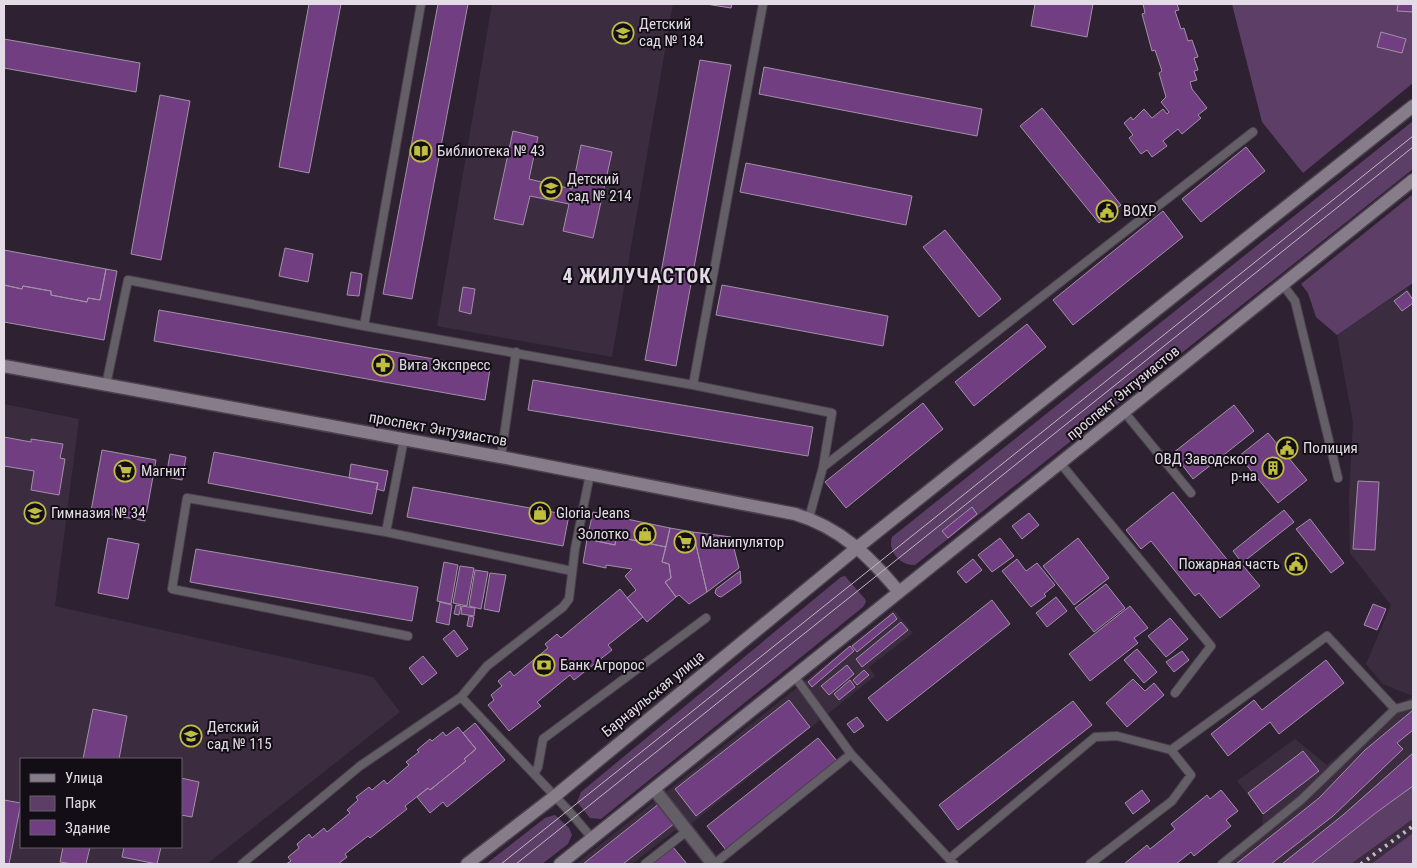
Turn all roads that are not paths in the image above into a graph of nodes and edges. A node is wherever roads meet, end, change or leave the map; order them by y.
1 (421, 4) edge
2 (762, 4) edge
3 (1413, 106) edge
4 (1253, 132) dead end
5 (1413, 180) edge
6 (1283, 285) junction
7 (364, 326) junction
8 (516, 352) junction
9 (4, 366) edge
10 (694, 384) junction
11 (106, 385) junction
12 (1125, 413) junction
13 (404, 439) junction
14 (501, 457) junction
15 (1061, 464) junction
16 (824, 468) junction
17 (590, 474) junction
18 (1338, 478) dead end
19 (1191, 494) dead end
20 (809, 518) junction
21 (386, 532) junction
22 (858, 547) junction
23 (572, 571) junction
24 (899, 592) junction
25 (706, 618) dead end
26 (408, 636) dead end
27 (795, 677) junction
28 (1175, 693) dead end
29 (461, 697) junction
30 (1413, 704) edge
31 (1395, 709) junction
32 (1170, 750) junction
33 (851, 754) junction
34 (534, 774) junction
35 (654, 789) junction
36 (554, 796) junction
37 (687, 831) junction
38 (592, 838) junction
39 (952, 862) edge
40 (242, 864) edge
41 (467, 864) edge
42 (560, 864) edge
43 (645, 864) edge
44 (713, 864) edge
45 (1090, 864) edge
46 (1222, 864) edge

1 - 7 lane
2 - 10 lane
3 - 22 main road
4 - 16 lane
5 - 6 main road, проспект Энтузиастов
6 - 12 main road, проспект Энтузиастов
6 - 18 lane
7 - 8 lane
7 - 11 lane
8 - 10 lane
8 - 14 lane
9 - 11 main road, проспект Энтузиастов
10 - 16 lane
11 - 13 main road, проспект Энтузиастов
12 - 15 main road, проспект Энтузиастов
12 - 19 lane
13 - 14 main road, проспект Энтузиастов
13 - 21 lane
14 - 17 main road, проспект Энтузиастов
15 - 24 main road, проспект Энтузиастов
15 - 28 lane
16 - 20 lane
17 - 20 main road, проспект Энтузиастов
17 - 23 lane
20 - 22 main road, проспект Энтузиастов
21 - 23 lane
21 - 26 lane
22 - 24 main road, проспект Энтузиастов
22 - 36 main road, Барнаульская улица
23 - 29 lane
24 - 27 main road
25 - 34 lane
27 - 33 lane
27 - 35 main road
29 - 34 lane
29 - 40 lane
30 - 31 lane
31 - 32 lane
31 - 46 lane
32 - 39 lane
32 - 45 lane
33 - 39 lane
33 - 44 lane
34 - 36 lane
35 - 37 street
35 - 38 main road
36 - 38 lane
36 - 41 main road, Барнаульская улица
37 - 43 lane
37 - 44 street
38 - 42 main road

